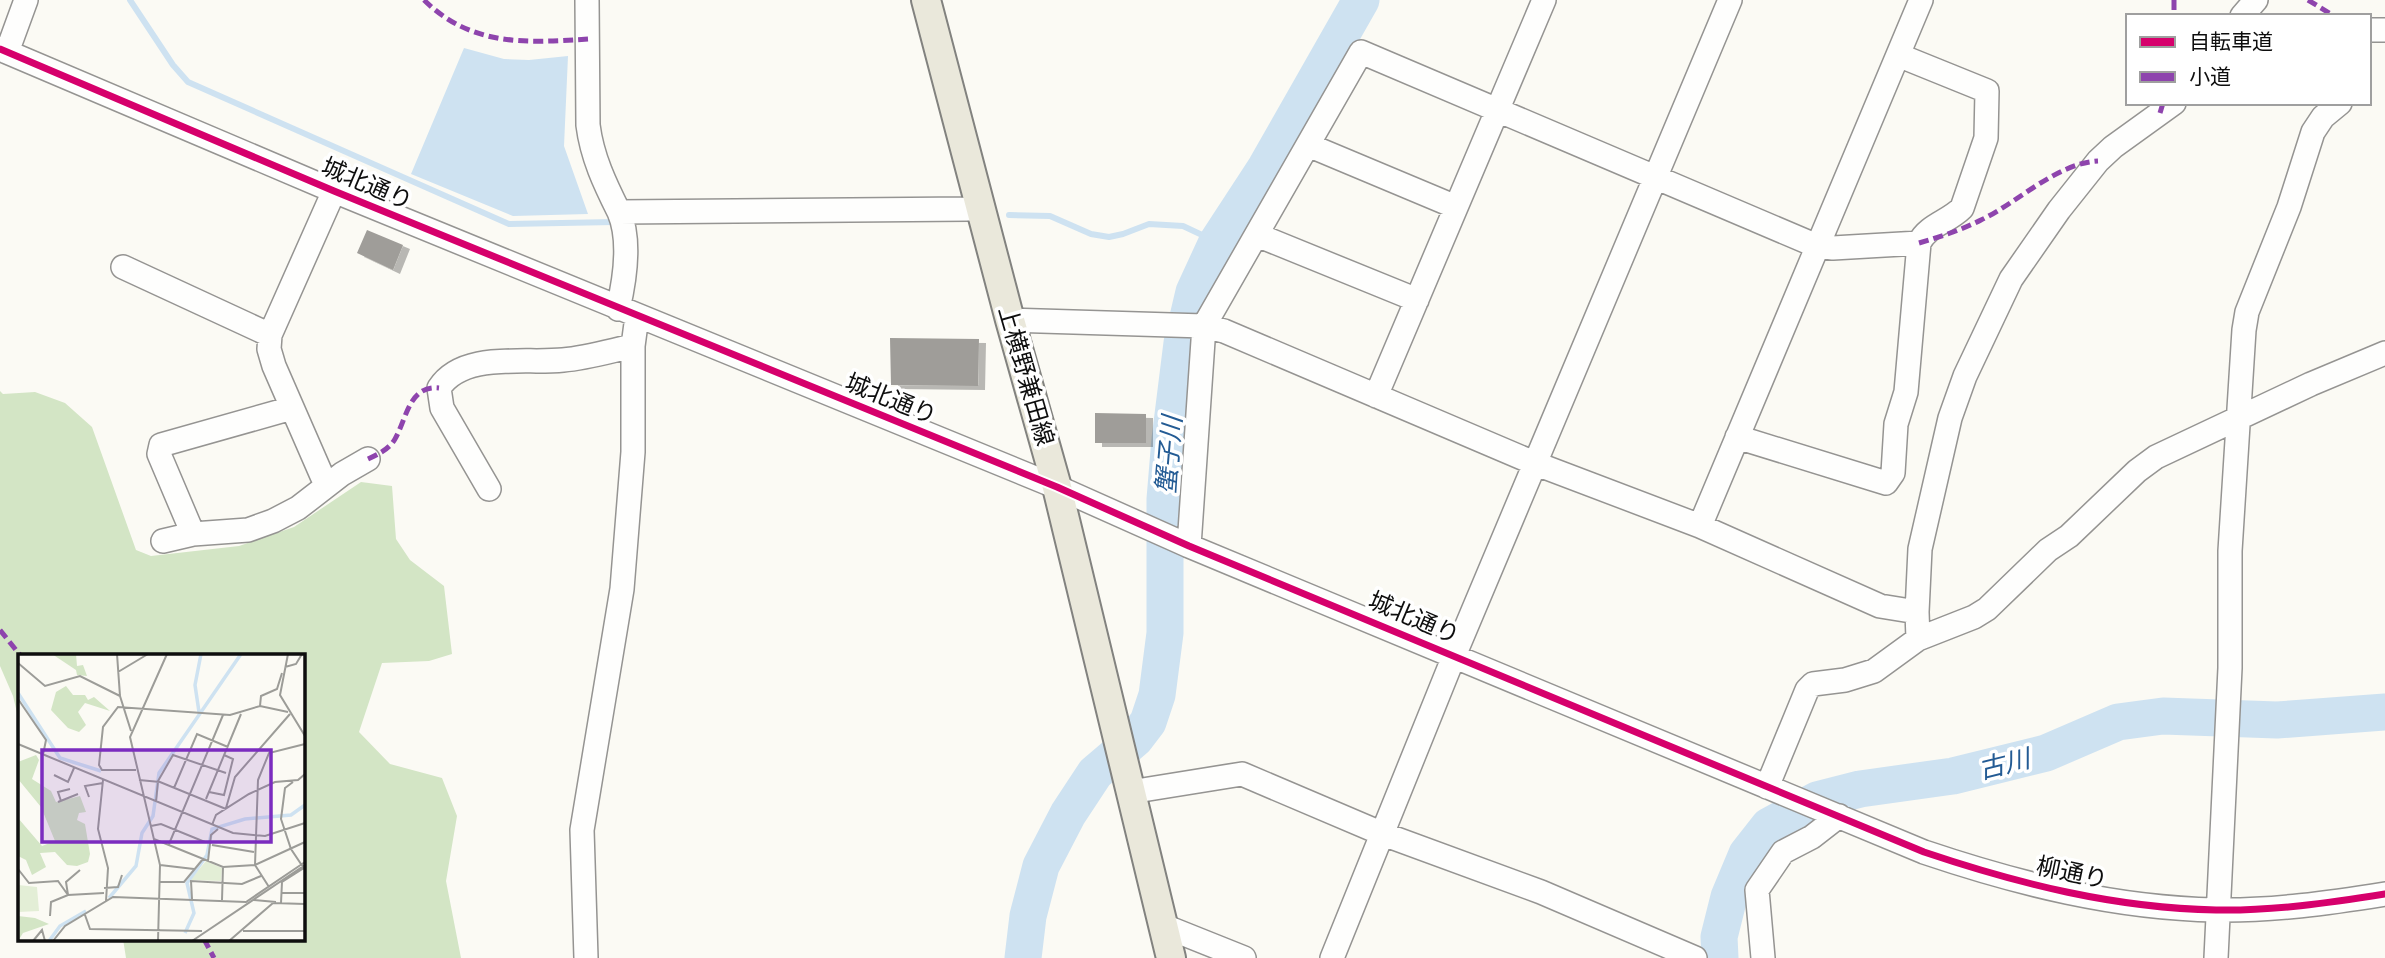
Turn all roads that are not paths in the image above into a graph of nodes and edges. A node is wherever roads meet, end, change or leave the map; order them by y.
1 (26, 0) edge
2 (587, 0) edge
3 (926, 0) edge
4 (1545, 0) edge
5 (1730, 0) edge
6 (1921, 0) edge
7 (2256, 0) edge
8 (2244, 14) edge
9 (4, 51) edge
10 (1898, 55) junction
11 (2171, 105) edge
12 (2338, 105) edge
13 (1498, 109) junction
14 (1308, 145) junction
15 (1655, 177) junction
16 (334, 191) junction
17 (980, 207) junction
18 (1457, 207) junction
19 (619, 212) junction
20 (1257, 235) junction
21 (1919, 243) junction
22 (1817, 246) junction
23 (123, 267) dead end
24 (1417, 300) junction
25 (628, 312) junction
26 (1010, 320) junction
27 (1204, 326) junction
28 (270, 335) junction
29 (633, 346) junction
30 (2385, 353) edge
31 (1376, 396) junction
32 (292, 408) junction
33 (2239, 419) junction
34 (1737, 436) junction
35 (368, 459) dead end
36 (1534, 463) junction
37 (329, 483) junction
38 (1057, 487) junction
39 (489, 489) dead end
40 (1700, 526) junction
41 (193, 534) junction
42 (163, 541) dead end
43 (1185, 544) junction
44 (1917, 612) junction
45 (1918, 639) junction
46 (1454, 656) junction
47 (1127, 780) junction
48 (1771, 789) junction
49 (1837, 815) junction
50 (1383, 834) junction
51 (2385, 894) edge
52 (2218, 910) junction
53 (1164, 926) junction
54 (586, 958) edge
55 (1171, 958) edge
56 (1244, 958) edge
57 (1332, 958) edge
58 (1695, 958) edge
59 (1763, 958) edge
60 (2217, 958) edge

1 - 9 street
2 - 19 street
3 - 17 main road, 上横野兼田線
4 - 13 street
5 - 15 street
6 - 10 street
7 - 8 street
9 - 16 street, 城北通り
10 - 21 street
10 - 22 street
11 - 44 street
12 - 33 street
13 - 14 street
13 - 15 street
13 - 18 street
14 - 18 street
14 - 20 street
15 - 22 street
15 - 36 street
16 - 25 street, 城北通り
16 - 28 street
17 - 19 street
17 - 26 main road, 上横野兼田線
18 - 24 street
19 - 25 street
20 - 24 street
20 - 27 street
21 - 22 street
21 - 34 street
22 - 34 street
23 - 28 street
24 - 31 street
25 - 29 street
25 - 38 street, 城北通り
26 - 27 street
26 - 38 main road, 上横野兼田線
27 - 31 street
27 - 43 street
28 - 32 street
29 - 39 street
29 - 54 street
30 - 33 street
31 - 36 street
32 - 37 street
32 - 41 street
33 - 45 street
33 - 52 street
34 - 40 street
35 - 37 street
36 - 40 street
36 - 46 street
37 - 41 street
38 - 43 street, 城北通り
38 - 47 main road, 上横野兼田線
40 - 44 street
41 - 42 street
43 - 46 street, 城北通り
44 - 45 street
45 - 48 street
46 - 48 street, 城北通り
46 - 50 street
47 - 50 street
47 - 53 main road, 上横野兼田線
48 - 49 street, 柳通り
49 - 52 street, 柳通り
49 - 59 street
50 - 57 street
50 - 58 street
51 - 52 street, 柳通り
52 - 60 street
53 - 55 main road, 上横野兼田線
53 - 56 street

